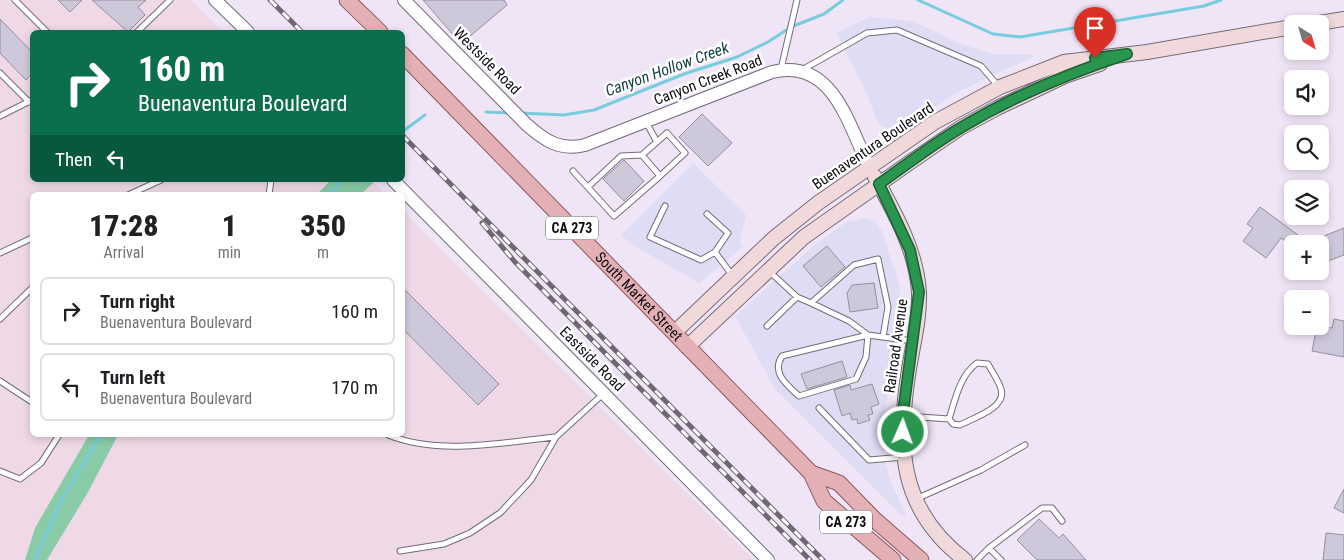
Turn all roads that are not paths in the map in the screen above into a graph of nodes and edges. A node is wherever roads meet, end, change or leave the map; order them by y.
1 (15, 0) edge
2 (170, 0) edge
3 (215, 0) edge
4 (347, 0) edge
5 (404, 0) edge
6 (797, 0) edge
7 (1344, 19) edge
8 (1329, 21) edge
9 (1284, 28) edge
10 (45, 30) edge
11 (139, 30) edge
12 (246, 30) edge
13 (378, 30) edge
14 (1127, 54) junction
15 (405, 57) edge
16 (781, 70) junction
17 (800, 71) junction
18 (0, 73) edge
19 (1000, 87) junction
20 (30, 100) edge
21 (30, 101) edge
22 (0, 116) edge
23 (646, 122) junction
24 (656, 142) junction
25 (550, 143) joint
26 (642, 155) junction
27 (870, 168) junction
28 (573, 171) dead end
29 (660, 176) junction
30 (157, 182) edge
31 (395, 182) edge
32 (879, 184) junction
33 (588, 187) junction
34 (135, 192) edge
35 (405, 192) edge
36 (405, 192) edge
37 (664, 206) dead end
38 (708, 214) dead end
39 (30, 239) edge
40 (714, 252) junction
41 (0, 253) edge
42 (769, 271) junction
43 (733, 278) junction
44 (30, 290) edge
45 (797, 297) junction
46 (811, 304) junction
47 (0, 319) edge
48 (767, 326) dead end
49 (674, 332) junction
50 (868, 335) junction
51 (882, 337) junction
52 (914, 341) junction
53 (688, 347) junction
54 (0, 381) edge
55 (604, 394) junction
56 (30, 401) edge
57 (819, 408) dead end
58 (903, 416) junction
59 (949, 419) junction
60 (58, 437) edge
61 (393, 437) edge
62 (556, 437) junction
63 (1025, 445) dead end
64 (905, 457) junction
65 (0, 471) edge
66 (811, 473) junction
67 (915, 500) junction
68 (1062, 521) dead end
69 (989, 548) junction
70 (400, 551) dead end
71 (768, 560) edge
72 (893, 560) edge
73 (921, 560) edge
74 (965, 560) edge
75 (977, 560) edge
76 (1001, 560) edge

1 - 10 lane
2 - 11 lane
3 - 12 street
4 - 13 main road
5 - 25 street, Westside Road
6 - 16 lane
7 - 8 main road
9 - 14 main road, Buenaventura Boulevard
14 - 19 main road, Buenaventura Boulevard
14 - 32 main road, Buenaventura Boulevard
15 - 49 main road, South Market Street / CA 273
16 - 17 street, Canyon Creek Road
16 - 23 street, Canyon Creek Road
17 - 19 lane
17 - 27 street, Canyon Creek Road
18 - 20 lane
19 - 27 main road, Buenaventura Boulevard
21 - 22 lane
23 - 24 lane
23 - 25 street, Canyon Creek Road
24 - 26 lane
24 - 29 lane
26 - 29 lane
26 - 33 lane
27 - 32 main road, Canyon Creek Road
27 - 43 main road, Buenaventura Boulevard
28 - 33 lane
29 - 33 lane
30 - 34 lane
31 - 36 street, Eastside Road
32 - 42 main road, Buenaventura Boulevard
32 - 52 main road, Railroad Avenue
35 - 55 street, Eastside Road
37 - 40 lane
38 - 40 lane
39 - 41 lane
40 - 43 lane
42 - 45 lane
42 - 53 main road, Buenaventura Boulevard
43 - 49 main road, Buenaventura Boulevard
44 - 47 lane
45 - 46 lane
45 - 48 lane
46 - 50 lane
46 - 51 lane
49 - 53 main road, South Market Street / CA 273
50 - 50 lane
50 - 51 lane
51 - 52 lane
52 - 58 main road, Railroad Avenue
53 - 66 main road, South Market Street / CA 273
54 - 56 lane
55 - 62 lane
55 - 71 street, Eastside Road
57 - 64 lane
58 - 59 lane
58 - 64 main road, Railroad Avenue
59 - 59 lane
60 - 65 lane
61 - 62 lane
62 - 70 lane
63 - 67 lane
64 - 67 main road, Railroad Avenue
66 - 72 main road, South Market Street / CA 273
66 - 73 main road, South Market Street / CA 273
67 - 74 main road, Railroad Avenue
68 - 69 lane
69 - 75 lane
69 - 76 lane

